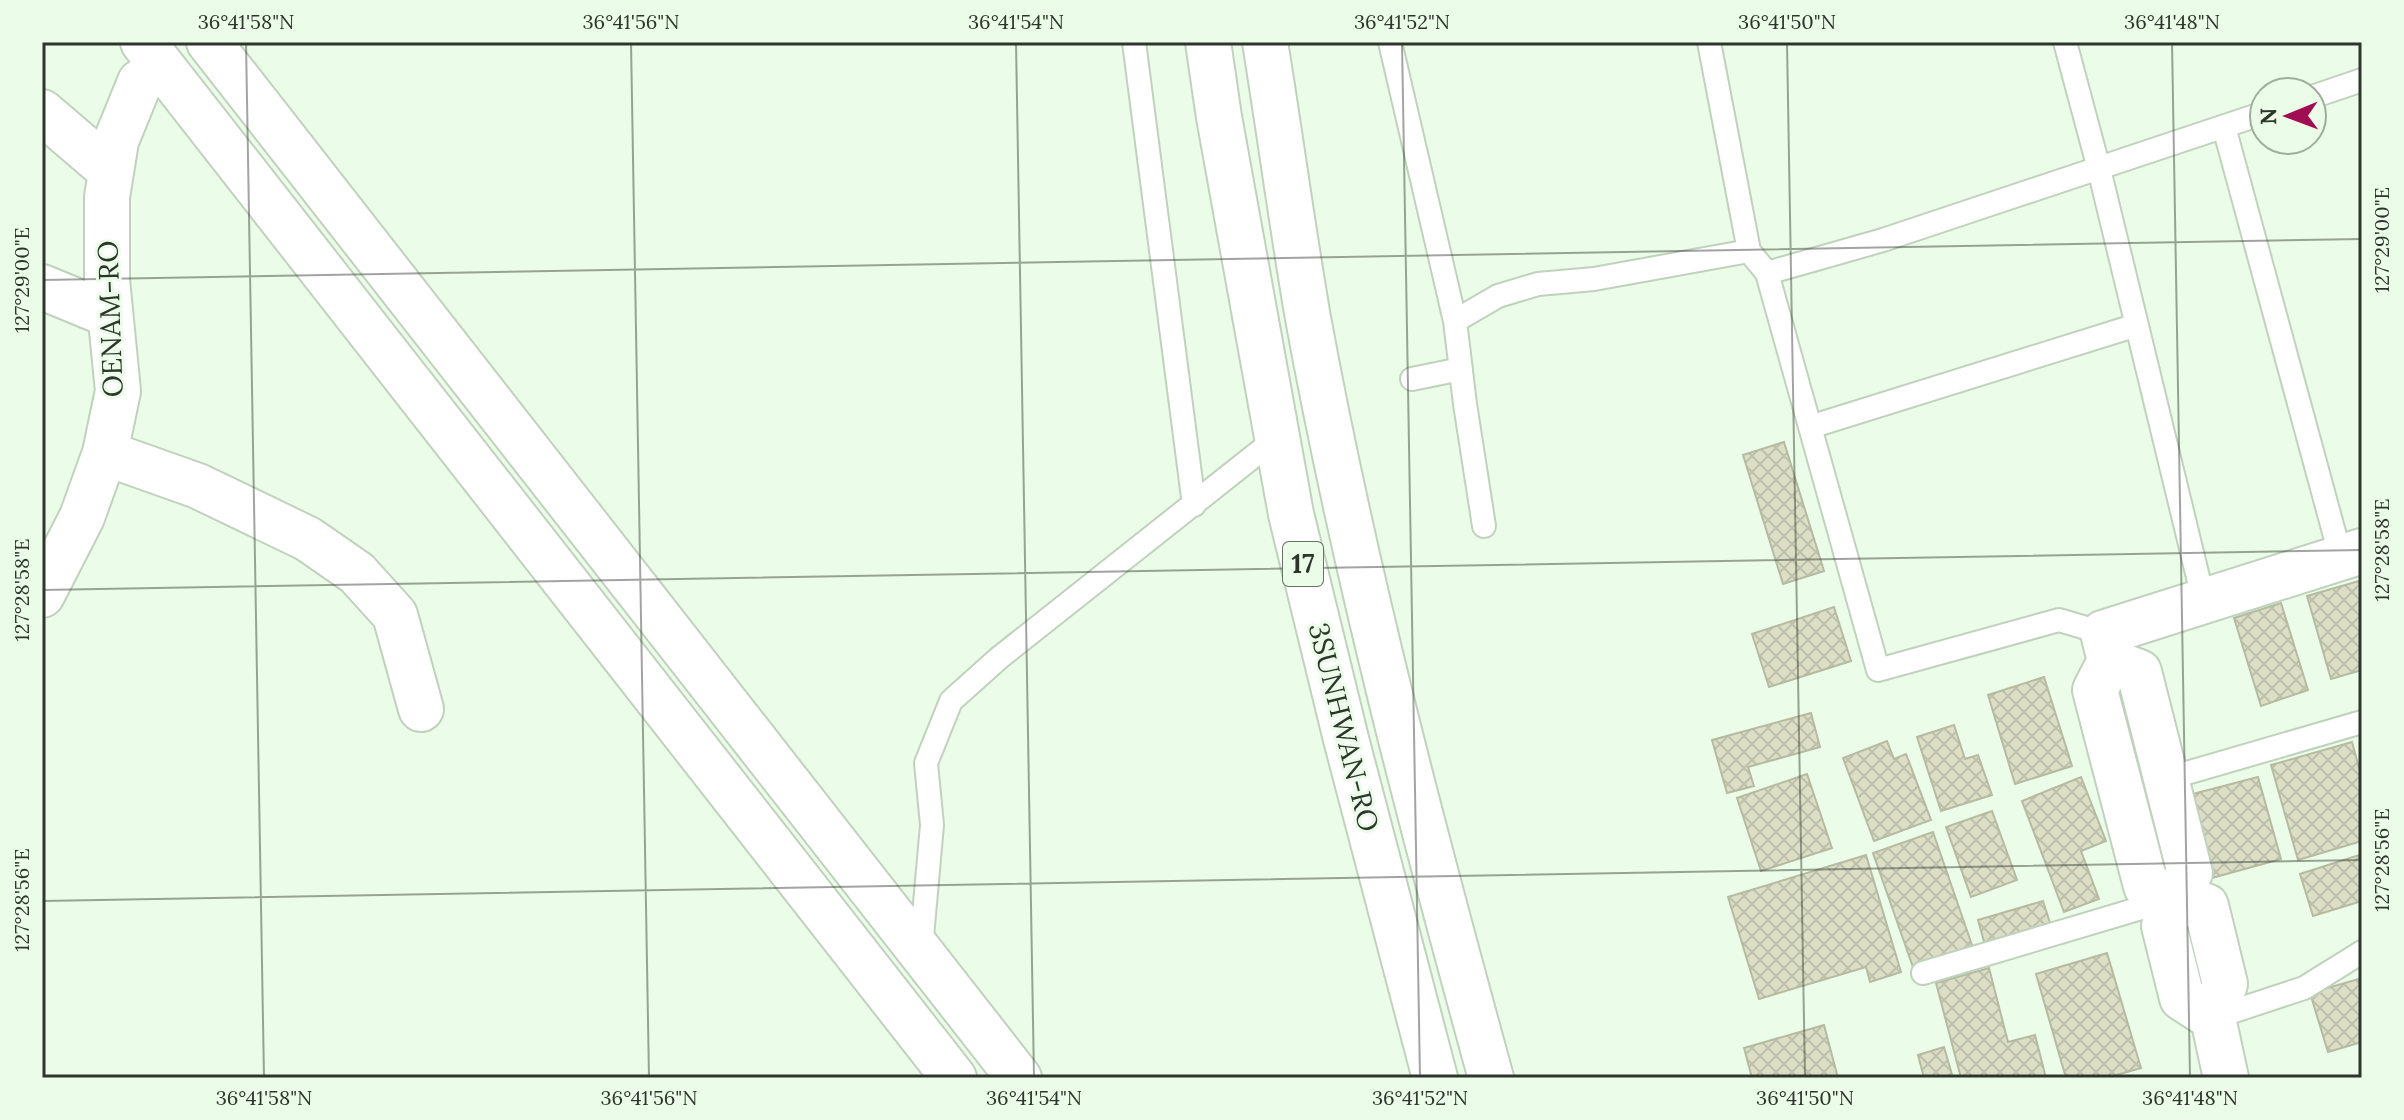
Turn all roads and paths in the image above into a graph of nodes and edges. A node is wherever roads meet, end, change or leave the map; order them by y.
1 (209, 42) edge
2 (1134, 42) edge
3 (1208, 42) edge
4 (1265, 42) edge
5 (1390, 42) edge
6 (1709, 42) edge
7 (2065, 42) edge
8 (142, 62) edge
9 (2362, 80) edge
10 (2328, 92) edge
11 (42, 112) edge
12 (2248, 119) edge
13 (2224, 127) junction
14 (2099, 169) junction
15 (111, 171) junction
16 (1749, 251) junction
17 (1767, 273) junction
18 (42, 287) edge
19 (110, 315) junction
20 (1455, 321) junction
21 (2137, 325) junction
22 (1461, 369) junction
23 (1412, 379) dead end
24 (1810, 427) junction
25 (1264, 448) dead end
26 (105, 453) junction
27 (1194, 505) junction
28 (1484, 526) dead end
29 (2352, 554) edge
30 (42, 595) edge
31 (2204, 602) junction
32 (2107, 647) junction
33 (421, 709) dead end
34 (2362, 722) edge
35 (2166, 779) junction
36 (2176, 897) junction
37 (921, 952) junction
38 (2362, 952) edge
39 (1923, 973) dead end
40 (2213, 1018) junction
41 (954, 1078) edge
42 (1019, 1078) edge
43 (1435, 1078) edge
44 (1491, 1078) edge
45 (2226, 1078) edge

1 - 37 main road
2 - 27 lane
3 - 43 main road, 3SUNHWAN-RO / 17
4 - 44 main road, 3SUNHWAN-RO / 17
5 - 20 lane
6 - 16 lane
7 - 14 lane
8 - 15 main road, OENAM-RO
8 - 41 main road
9 - 10 lane
11 - 15 main road
12 - 13 lane
13 - 14 lane
13 - 29 lane
14 - 17 lane
14 - 21 lane
15 - 19 main road, OENAM-RO
16 - 17 lane
16 - 20 lane
17 - 24 lane
18 - 19 main road
19 - 26 main road, OENAM-RO
20 - 22 lane
21 - 24 lane
21 - 31 lane
22 - 23 lane
22 - 28 lane
24 - 32 lane
25 - 27 lane
26 - 30 main road, OENAM-RO
26 - 33 main road
27 - 37 lane
29 - 31 main road
31 - 32 main road
32 - 35 main road
32 - 36 main road
34 - 35 lane
35 - 36 main road
36 - 39 lane
36 - 40 main road
37 - 42 main road
38 - 40 lane
40 - 45 main road

